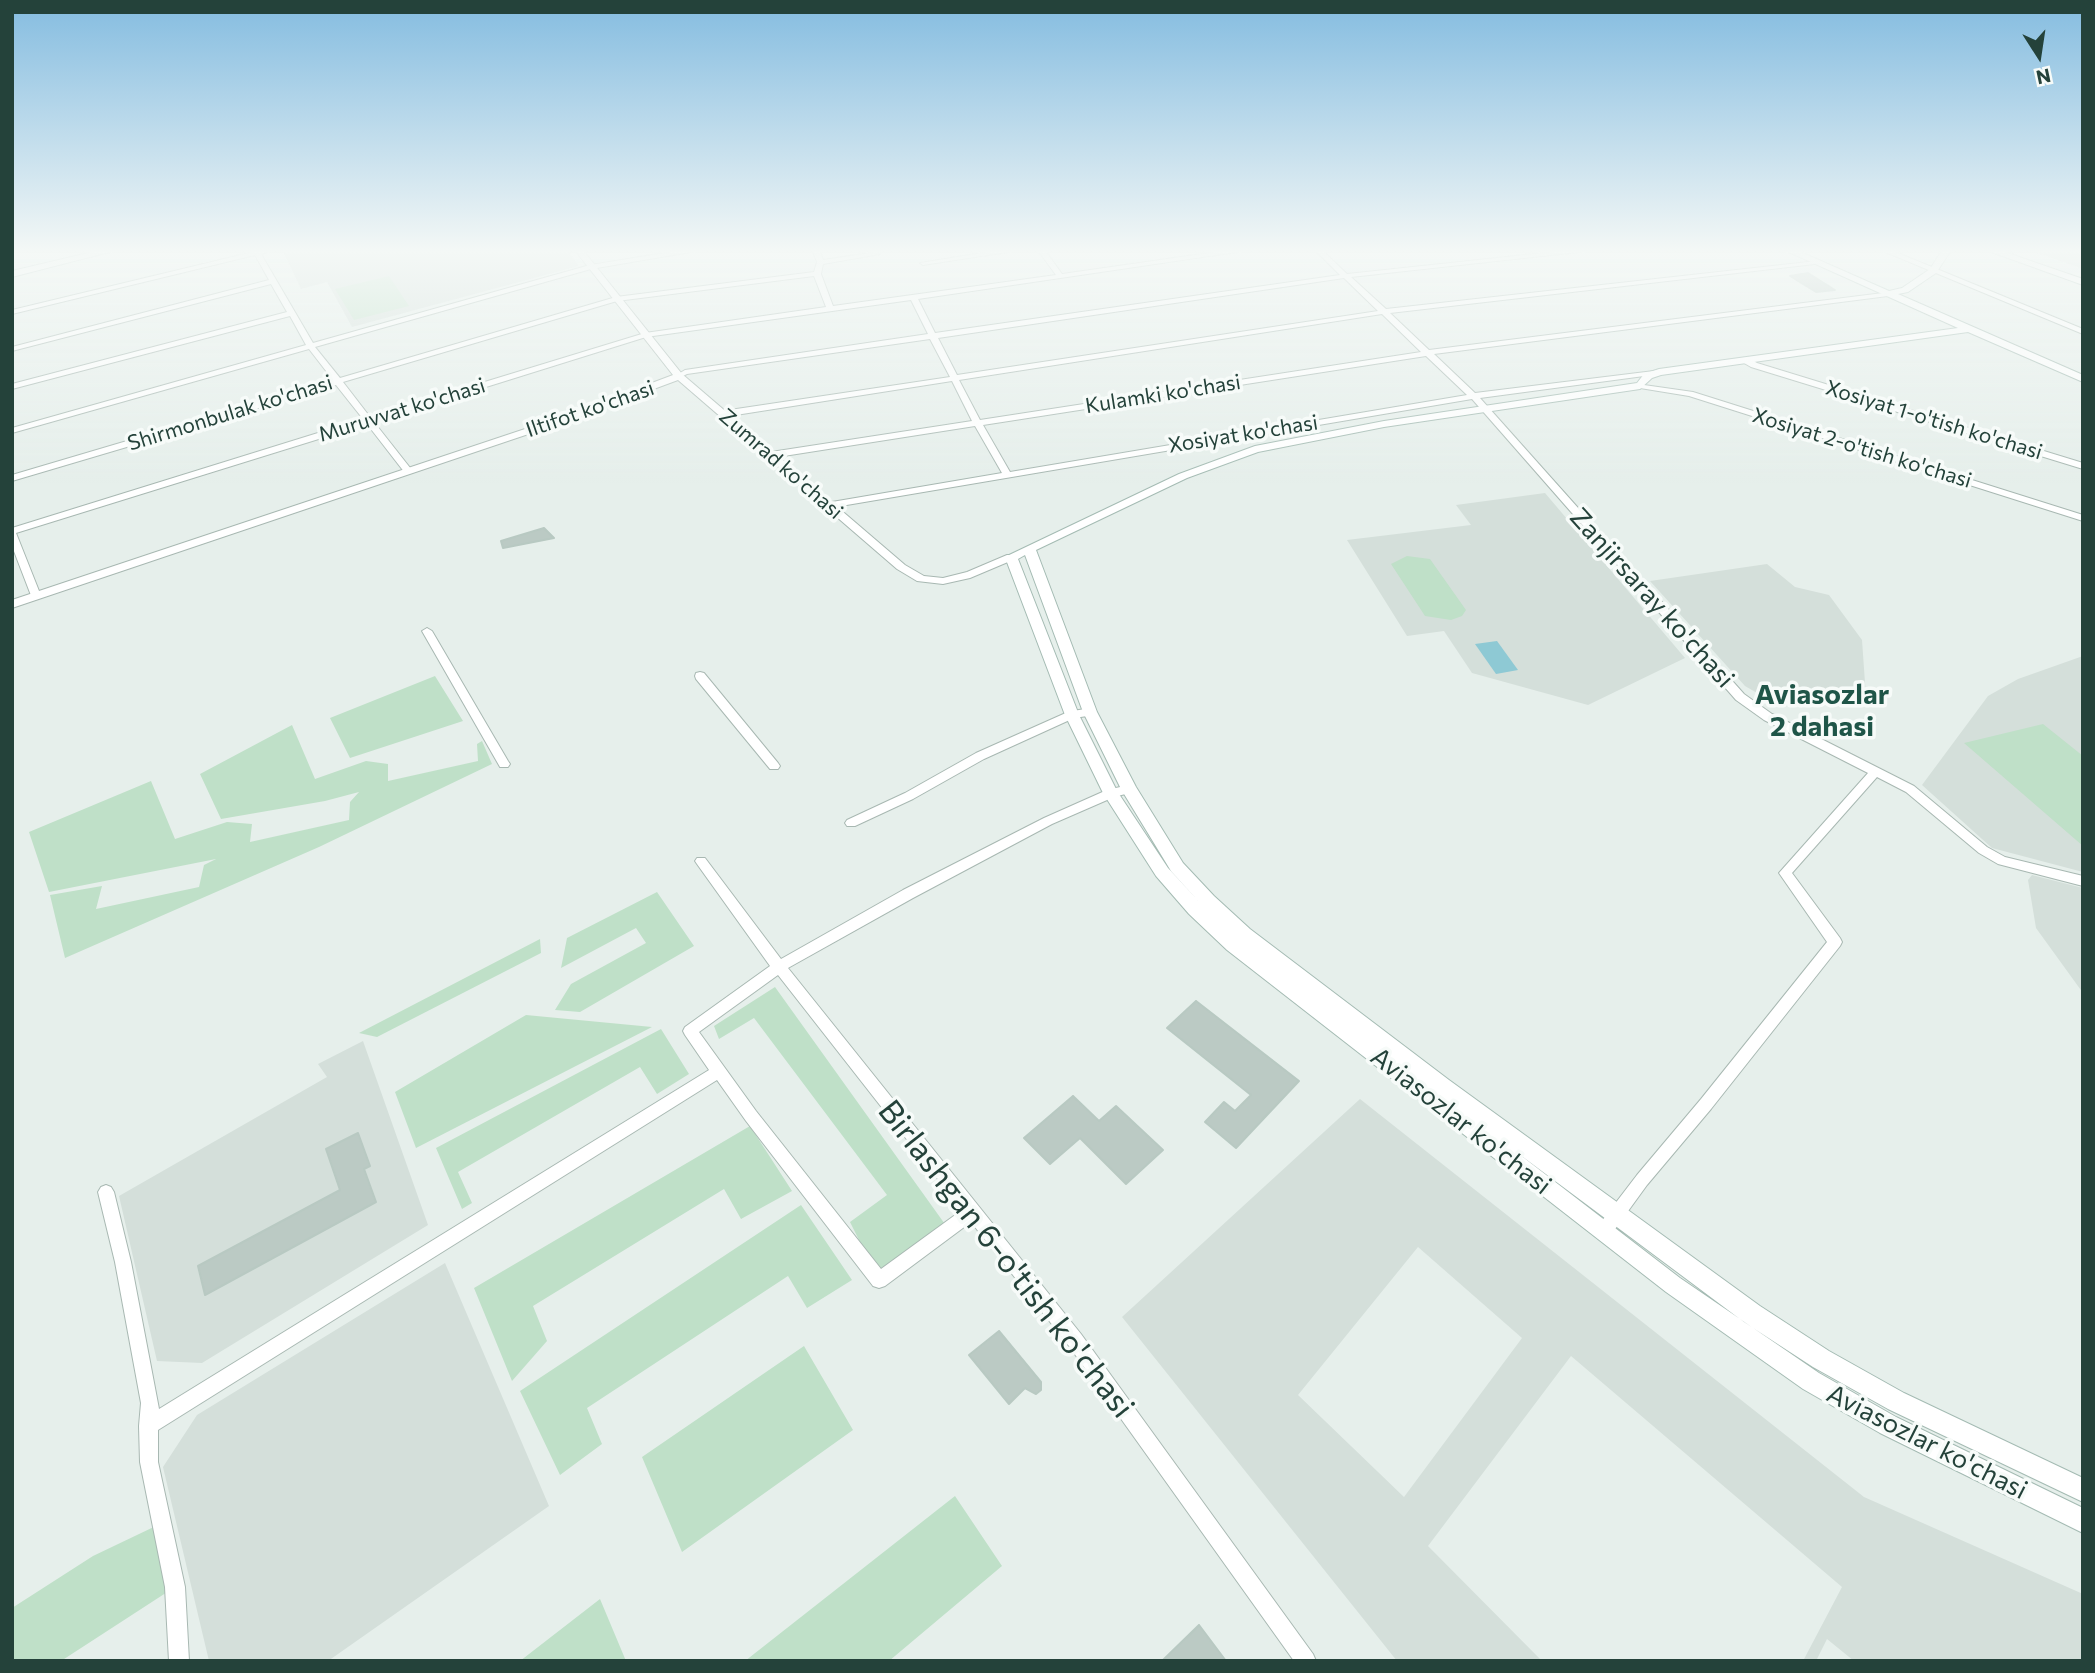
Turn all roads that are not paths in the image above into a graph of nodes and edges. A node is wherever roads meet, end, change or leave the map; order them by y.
1 (96, 327) edge
2 (239, 327) edge
3 (299, 327) edge
4 (380, 327) edge
5 (520, 327) edge
6 (639, 327) edge
7 (699, 327) edge
8 (929, 327) edge
9 (994, 327) edge
10 (1284, 327) edge
11 (1399, 327) edge
12 (1626, 327) edge
13 (1966, 327) edge
14 (1970, 329) junction
15 (645, 335) junction
16 (933, 336) junction
17 (310, 347) junction
18 (12, 349) edge
19 (1427, 353) junction
20 (1747, 361) junction
21 (1659, 372) junction
22 (678, 376) junction
23 (954, 377) junction
24 (2083, 379) edge
25 (337, 381) junction
26 (1640, 386) junction
27 (12, 387) edge
28 (1474, 396) junction
29 (1486, 408) junction
30 (723, 414) junction
31 (369, 421) junction
32 (978, 424) junction
33 (12, 431) edge
34 (771, 455) junction
35 (2083, 466) edge
36 (408, 471) junction
37 (1007, 474) junction
38 (12, 478) edge
39 (829, 505) junction
40 (2083, 518) edge
41 (12, 532) edge
42 (1028, 549) junction
43 (1011, 556) junction
44 (36, 596) junction
45 (12, 604) edge
46 (427, 631) dead end
47 (700, 676) dead end
48 (1081, 714) junction
49 (504, 764) dead end
50 (774, 766) dead end
51 (1875, 772) junction
52 (1120, 791) junction
53 (851, 823) dead end
54 (701, 861) dead end
55 (2083, 881) edge
56 (779, 967) junction
57 (719, 1072) junction
58 (106, 1192) dead end
59 (972, 1212) junction
60 (1616, 1214) junction
61 (1604, 1231) junction
62 (148, 1426) junction
63 (2083, 1490) edge
64 (2083, 1521) edge
65 (179, 1661) edge
66 (1306, 1661) edge

1 - 18 street
2 - 27 street
3 - 17 street
4 - 17 street
5 - 25 street, Shirmonbulak ko'chasi
6 - 15 street, Zumrad ko'chasi
7 - 15 street, Muruvvat ko'chasi
8 - 16 street
9 - 16 street, Iltifot ko'chasi
10 - 23 street
11 - 19 street, Zanjirsaray ko'chasi
12 - 19 street, Kulamki ko'chasi
13 - 14 main road
14 - 20 main road, Xosiyat ko'chasi
14 - 24 main road
15 - 22 street, Zumrad ko'chasi
15 - 31 street, Muruvvat ko'chasi
16 - 22 street, Iltifot ko'chasi
16 - 23 street
17 - 25 street
17 - 33 street
19 - 28 street, Zanjirsaray ko'chasi
19 - 32 street, Kulamki ko'chasi
20 - 21 main road, Xosiyat ko'chasi
20 - 35 street, Xosiyat 1-o'tish ko'chasi
21 - 26 main road, Xosiyat ko'chasi
21 - 28 street, Xosiyat ko'chasi
22 - 30 street, Zumrad ko'chasi
22 - 36 street, Iltifot ko'chasi
23 - 30 street
23 - 32 street
25 - 31 street
25 - 38 street, Shirmonbulak ko'chasi
26 - 29 main road, Xosiyat ko'chasi
26 - 40 street, Xosiyat 2-o'tish ko'chasi
28 - 29 street, Zanjirsaray ko'chasi
28 - 37 street, Xosiyat ko'chasi
29 - 42 main road, Xosiyat ko'chasi
29 - 51 street, Zanjirsaray ko'chasi
30 - 34 street, Zumrad ko'chasi
31 - 36 street
31 - 41 street, Muruvvat ko'chasi
32 - 34 street, Kulamki ko'chasi
32 - 37 street
34 - 39 street, Zumrad ko'chasi
36 - 44 street, Iltifot ko'chasi
37 - 39 street, Xosiyat ko'chasi
39 - 43 street, Zumrad ko'chasi
41 - 44 street
42 - 43 main road, Zumrad ko'chasi
42 - 48 main road, Aviasozlar ko'chasi
43 - 48 main road, Aviasozlar ko'chasi
44 - 45 street, Iltifot ko'chasi
46 - 49 street
47 - 50 street
48 - 52 main road, Aviasozlar ko'chasi
48 - 53 street
51 - 55 street, Zanjirsaray ko'chasi
51 - 60 street
52 - 56 street
52 - 60 main road, Aviasozlar ko'chasi
52 - 61 main road, Aviasozlar ko'chasi
54 - 56 street, Birlashgan 6-o'tish ko'chasi
56 - 57 street
56 - 59 street, Birlashgan 6-o'tish ko'chasi
57 - 59 street
57 - 62 street
58 - 62 street
59 - 66 street, Birlashgan 6-o'tish ko'chasi
60 - 61 street
60 - 63 main road, Aviasozlar ko'chasi
61 - 64 main road, Aviasozlar ko'chasi
62 - 65 street

